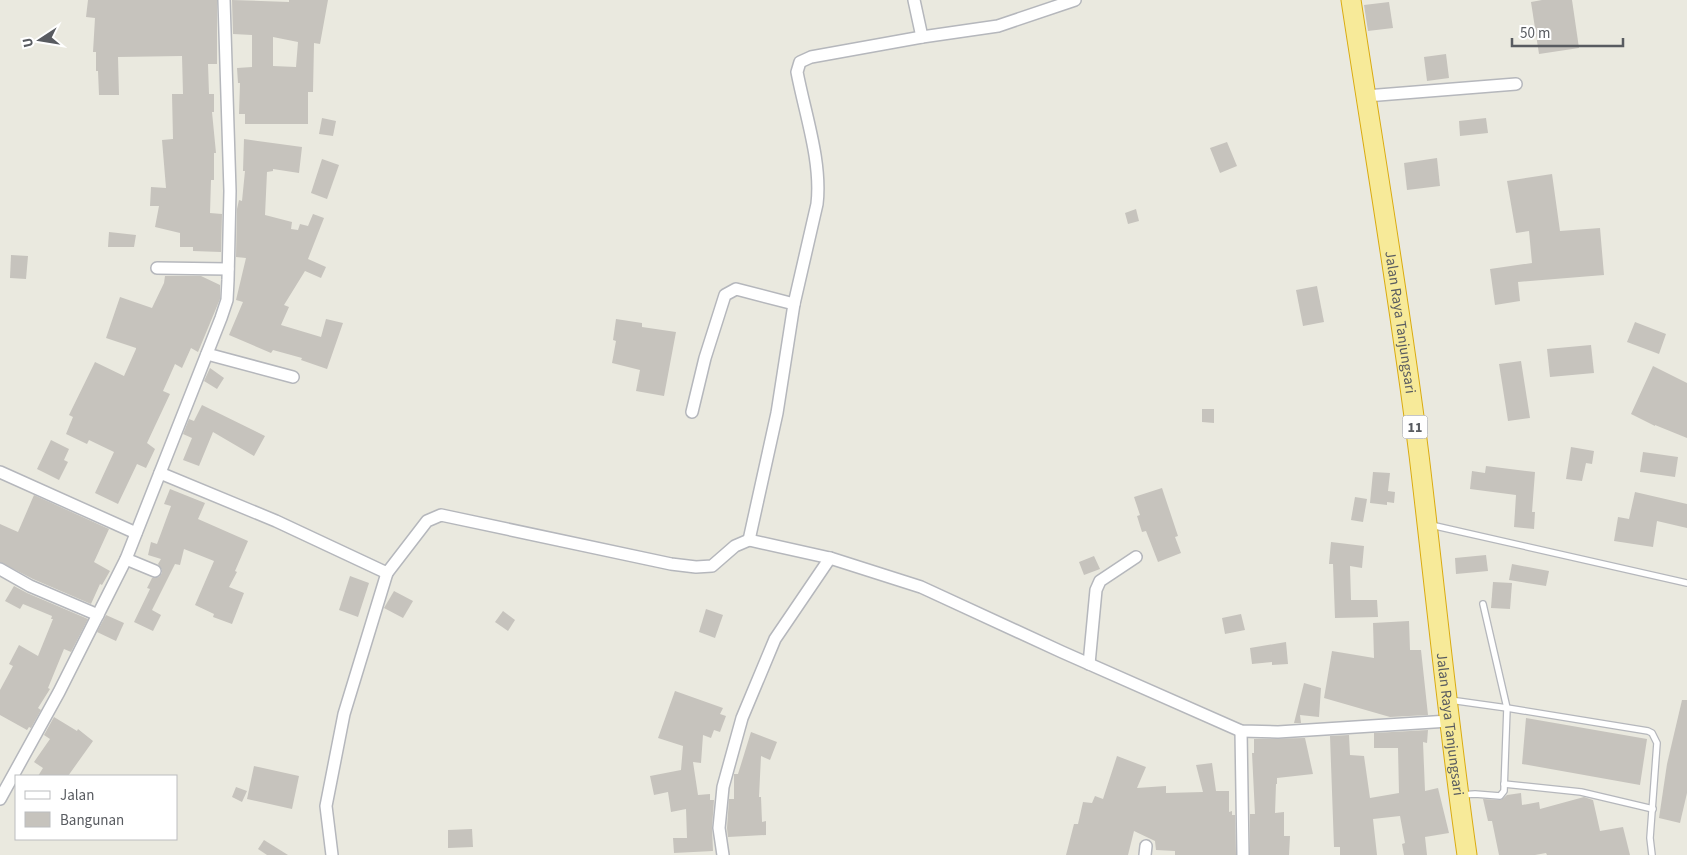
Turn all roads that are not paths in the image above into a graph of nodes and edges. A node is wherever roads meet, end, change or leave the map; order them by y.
1 (224, 0) edge
2 (914, 0) edge
3 (1074, 0) edge
4 (1351, 0) edge
5 (922, 37) junction
6 (1516, 84) dead end
7 (1366, 96) junction
8 (157, 268) dead end
9 (228, 269) junction
10 (794, 304) junction
11 (207, 354) junction
12 (293, 377) dead end
13 (692, 412) dead end
14 (0, 472) edge
15 (160, 473) junction
16 (1426, 524) junction
17 (136, 533) junction
18 (749, 540) junction
19 (1136, 557) dead end
20 (830, 558) junction
21 (126, 559) junction
22 (0, 569) edge
23 (155, 571) dead end
24 (387, 573) junction
25 (1687, 583) edge
26 (1483, 604) dead end
27 (98, 615) junction
28 (1089, 664) junction
29 (1448, 700) junction
30 (1507, 708) junction
31 (1449, 720) junction
32 (1241, 731) junction
33 (1504, 784) junction
34 (1459, 796) junction
35 (0, 799) edge
36 (1653, 810) junction
37 (332, 855) edge
38 (723, 855) edge
39 (1243, 855) edge
40 (1467, 855) edge
41 (1652, 855) edge

1 - 9 street
2 - 5 street
3 - 5 street
4 - 7 highway, Jalan Raya Tanjungsari / 11
5 - 10 street
6 - 7 street
7 - 16 highway, Jalan Raya Tanjungsari / 11
8 - 9 street
9 - 11 street
10 - 13 street
10 - 18 street
11 - 12 street
11 - 15 street
14 - 17 street
15 - 17 street
15 - 24 street
16 - 25 lane
16 - 29 highway, Jalan Raya Tanjungsari / 11
17 - 21 street
18 - 20 street
18 - 24 street
19 - 28 street
20 - 28 street
20 - 38 street
21 - 23 street
21 - 27 street
22 - 27 street
24 - 37 street
26 - 30 lane
27 - 35 street
28 - 32 street
29 - 30 lane
29 - 31 highway, Jalan Raya Tanjungsari / 11
30 - 33 lane
30 - 36 lane
31 - 32 street
31 - 34 highway, Jalan Raya Tanjungsari / 11
32 - 39 street
33 - 34 lane
33 - 36 lane
34 - 40 highway, Jalan Raya Tanjungsari / 11
36 - 41 lane

